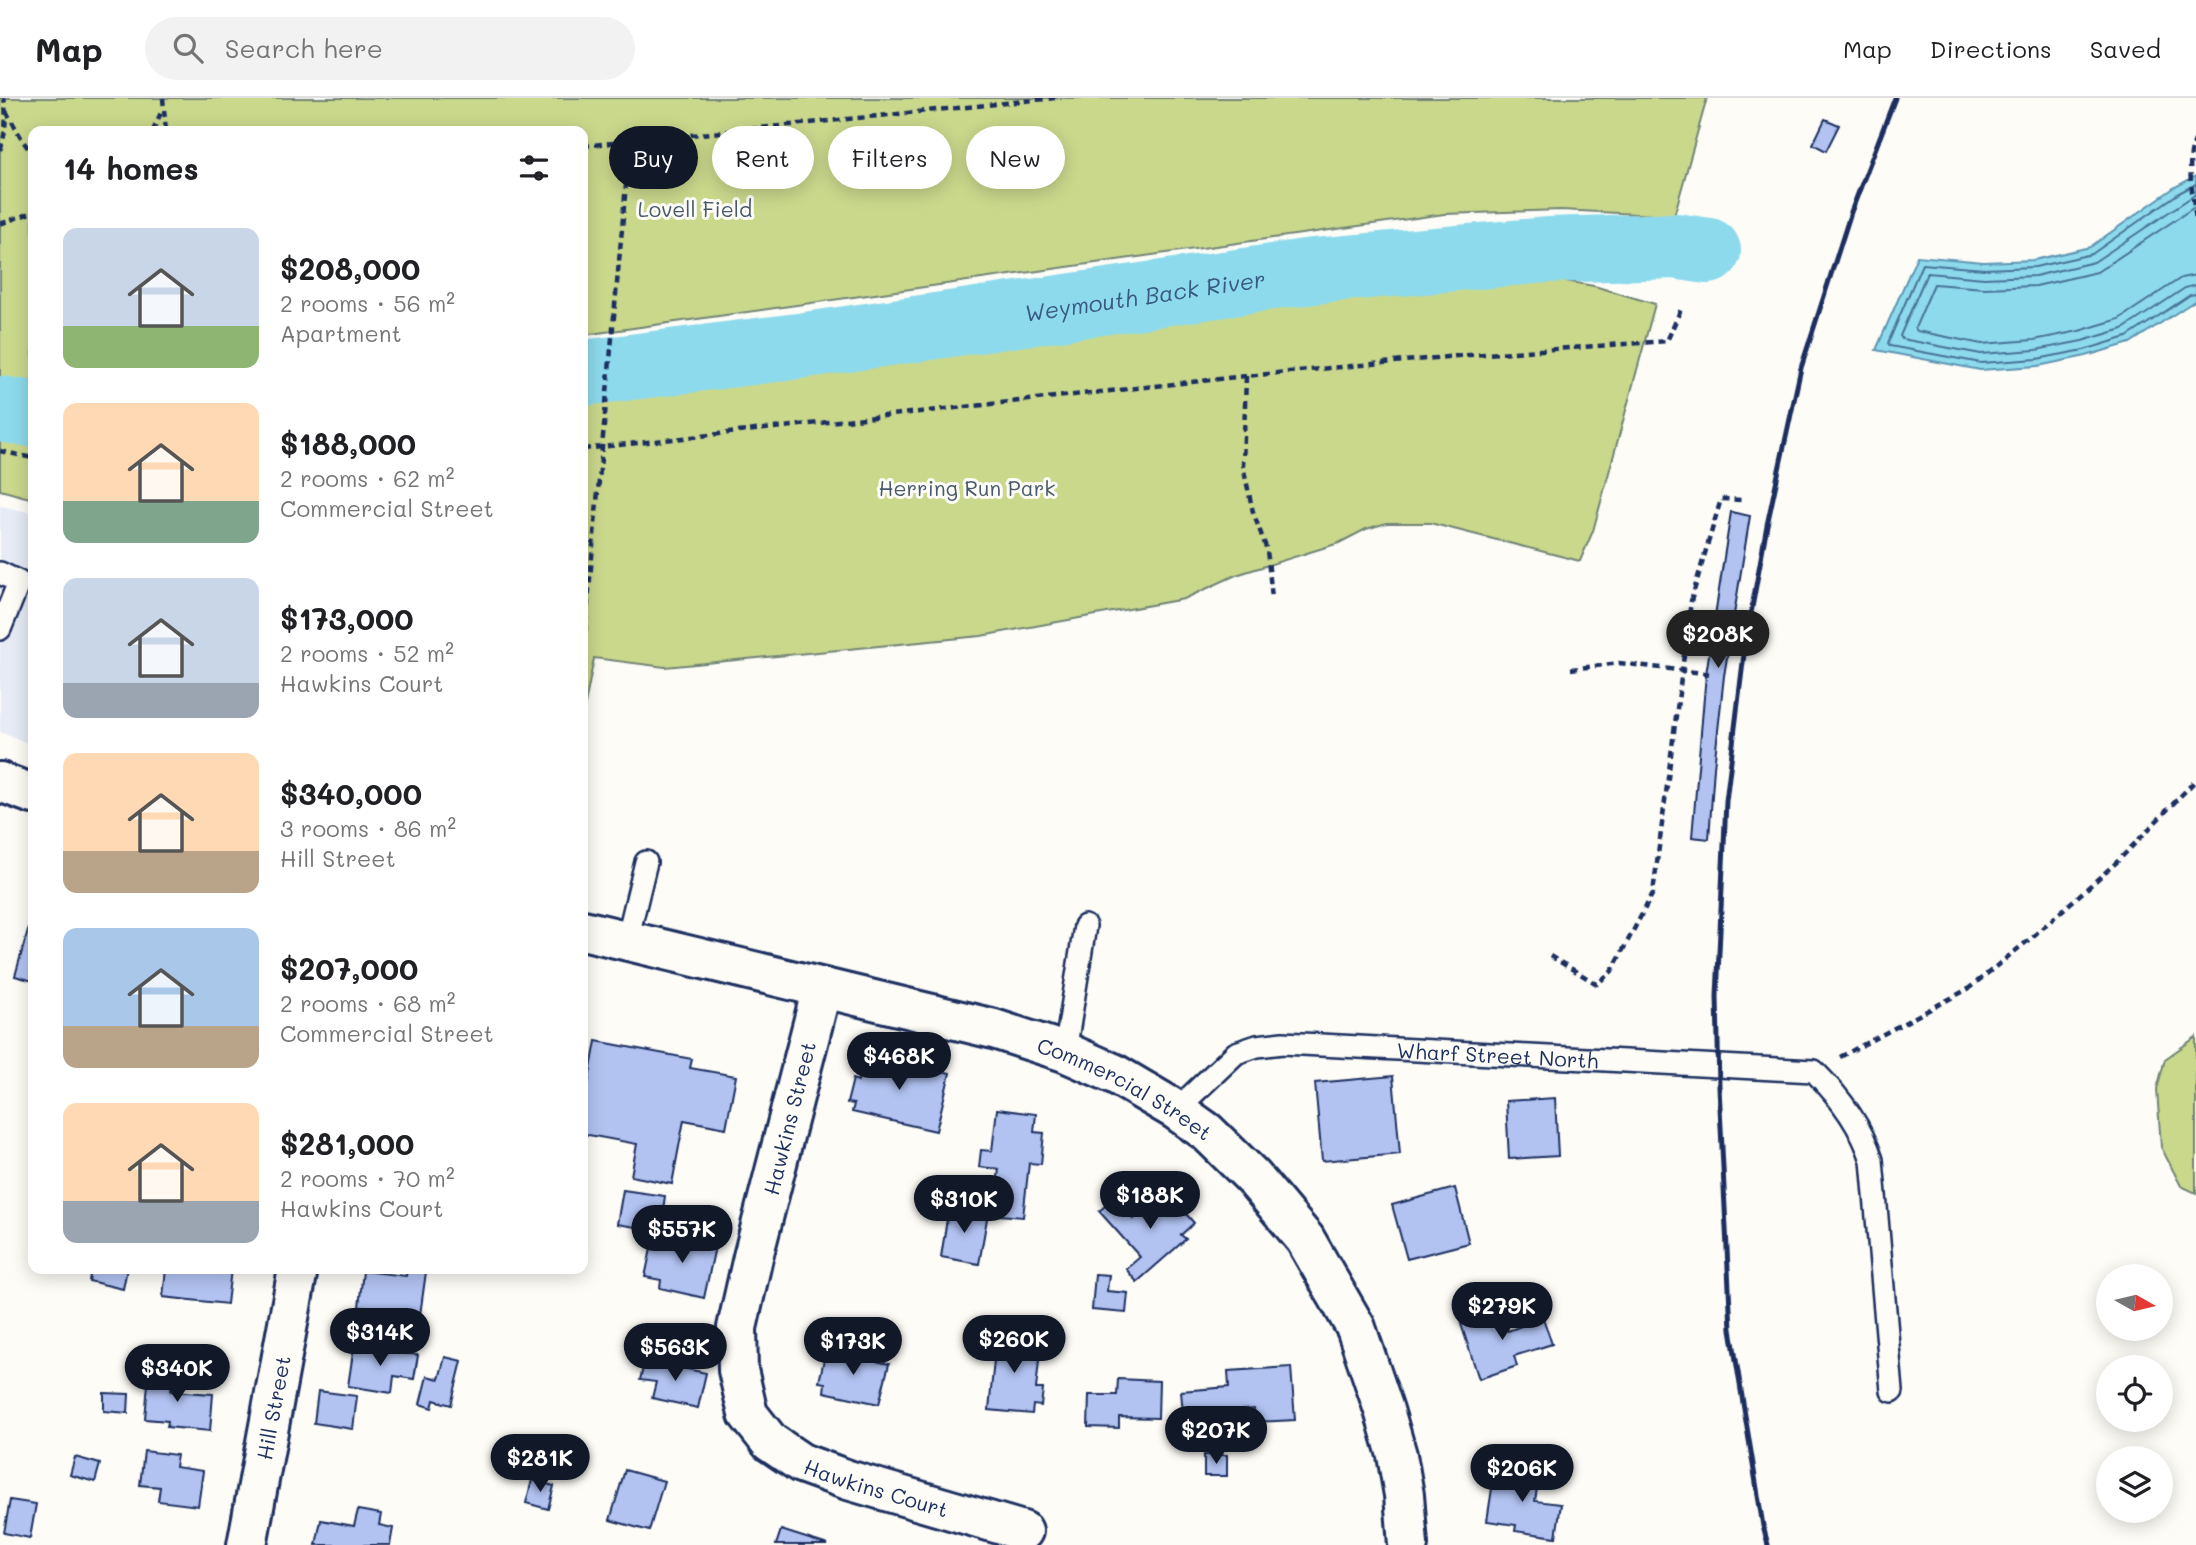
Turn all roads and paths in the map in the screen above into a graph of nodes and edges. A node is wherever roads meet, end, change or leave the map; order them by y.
1 (4, 98) edge
2 (163, 98) edge
3 (1055, 98) edge
4 (163, 107) junction
5 (6, 111) junction
6 (155, 126) edge
7 (165, 126) edge
8 (698, 134) edge
9 (2196, 139) edge
10 (609, 143) edge
11 (588, 145) edge
12 (28, 148) edge
13 (0, 150) edge
14 (625, 189) edge
15 (28, 214) edge
16 (2196, 221) edge
17 (0, 224) edge
18 (1681, 309) dead end
19 (1246, 376) junction
20 (602, 447) junction
21 (588, 448) edge
22 (0, 451) edge
23 (28, 457) edge
24 (1743, 500) dead end
25 (0, 573) edge
26 (1272, 598) dead end
27 (588, 600) edge
28 (0, 629) edge
29 (1571, 669) dead end
30 (1681, 671) junction
31 (1712, 674) dead end
32 (2196, 780) edge
33 (0, 782) edge
34 (28, 792) edge
35 (646, 862) dead end
36 (1085, 926) dead end
37 (588, 931) edge
38 (627, 940) junction
39 (1550, 956) dead end
40 (822, 988) junction
41 (1065, 1052) junction
42 (1815, 1071) junction
43 (1176, 1110) junction
44 (297, 1274) edge
45 (1892, 1391) dead end
46 (748, 1414) joint
47 (1023, 1531) dead end
48 (247, 1545) edge
49 (1408, 1545) edge

1 - 5 path
2 - 4 path
3 - 8 path
4 - 6 path
4 - 7 path
5 - 12 path
5 - 13 path
9 - 16 path
10 - 11 path
14 - 20 path
15 - 17 path
18 - 19 path
19 - 20 path
19 - 26 path
20 - 21 path
20 - 27 path
22 - 23 path
24 - 30 path
25 - 28 lane
29 - 30 path
30 - 31 path
30 - 39 path
32 - 42 path
33 - 34 main road
35 - 38 lane
36 - 41 lane
37 - 38 main road, Commercial Street
38 - 40 main road, Commercial Street
40 - 41 main road, Commercial Street
40 - 46 main road, Hawkins Street
41 - 43 main road, Commercial Street
42 - 43 lane, Wharf Street North
42 - 45 lane
43 - 49 main road, Commercial Street
44 - 48 main road, Hill Street
46 - 47 main road, Hawkins Court

